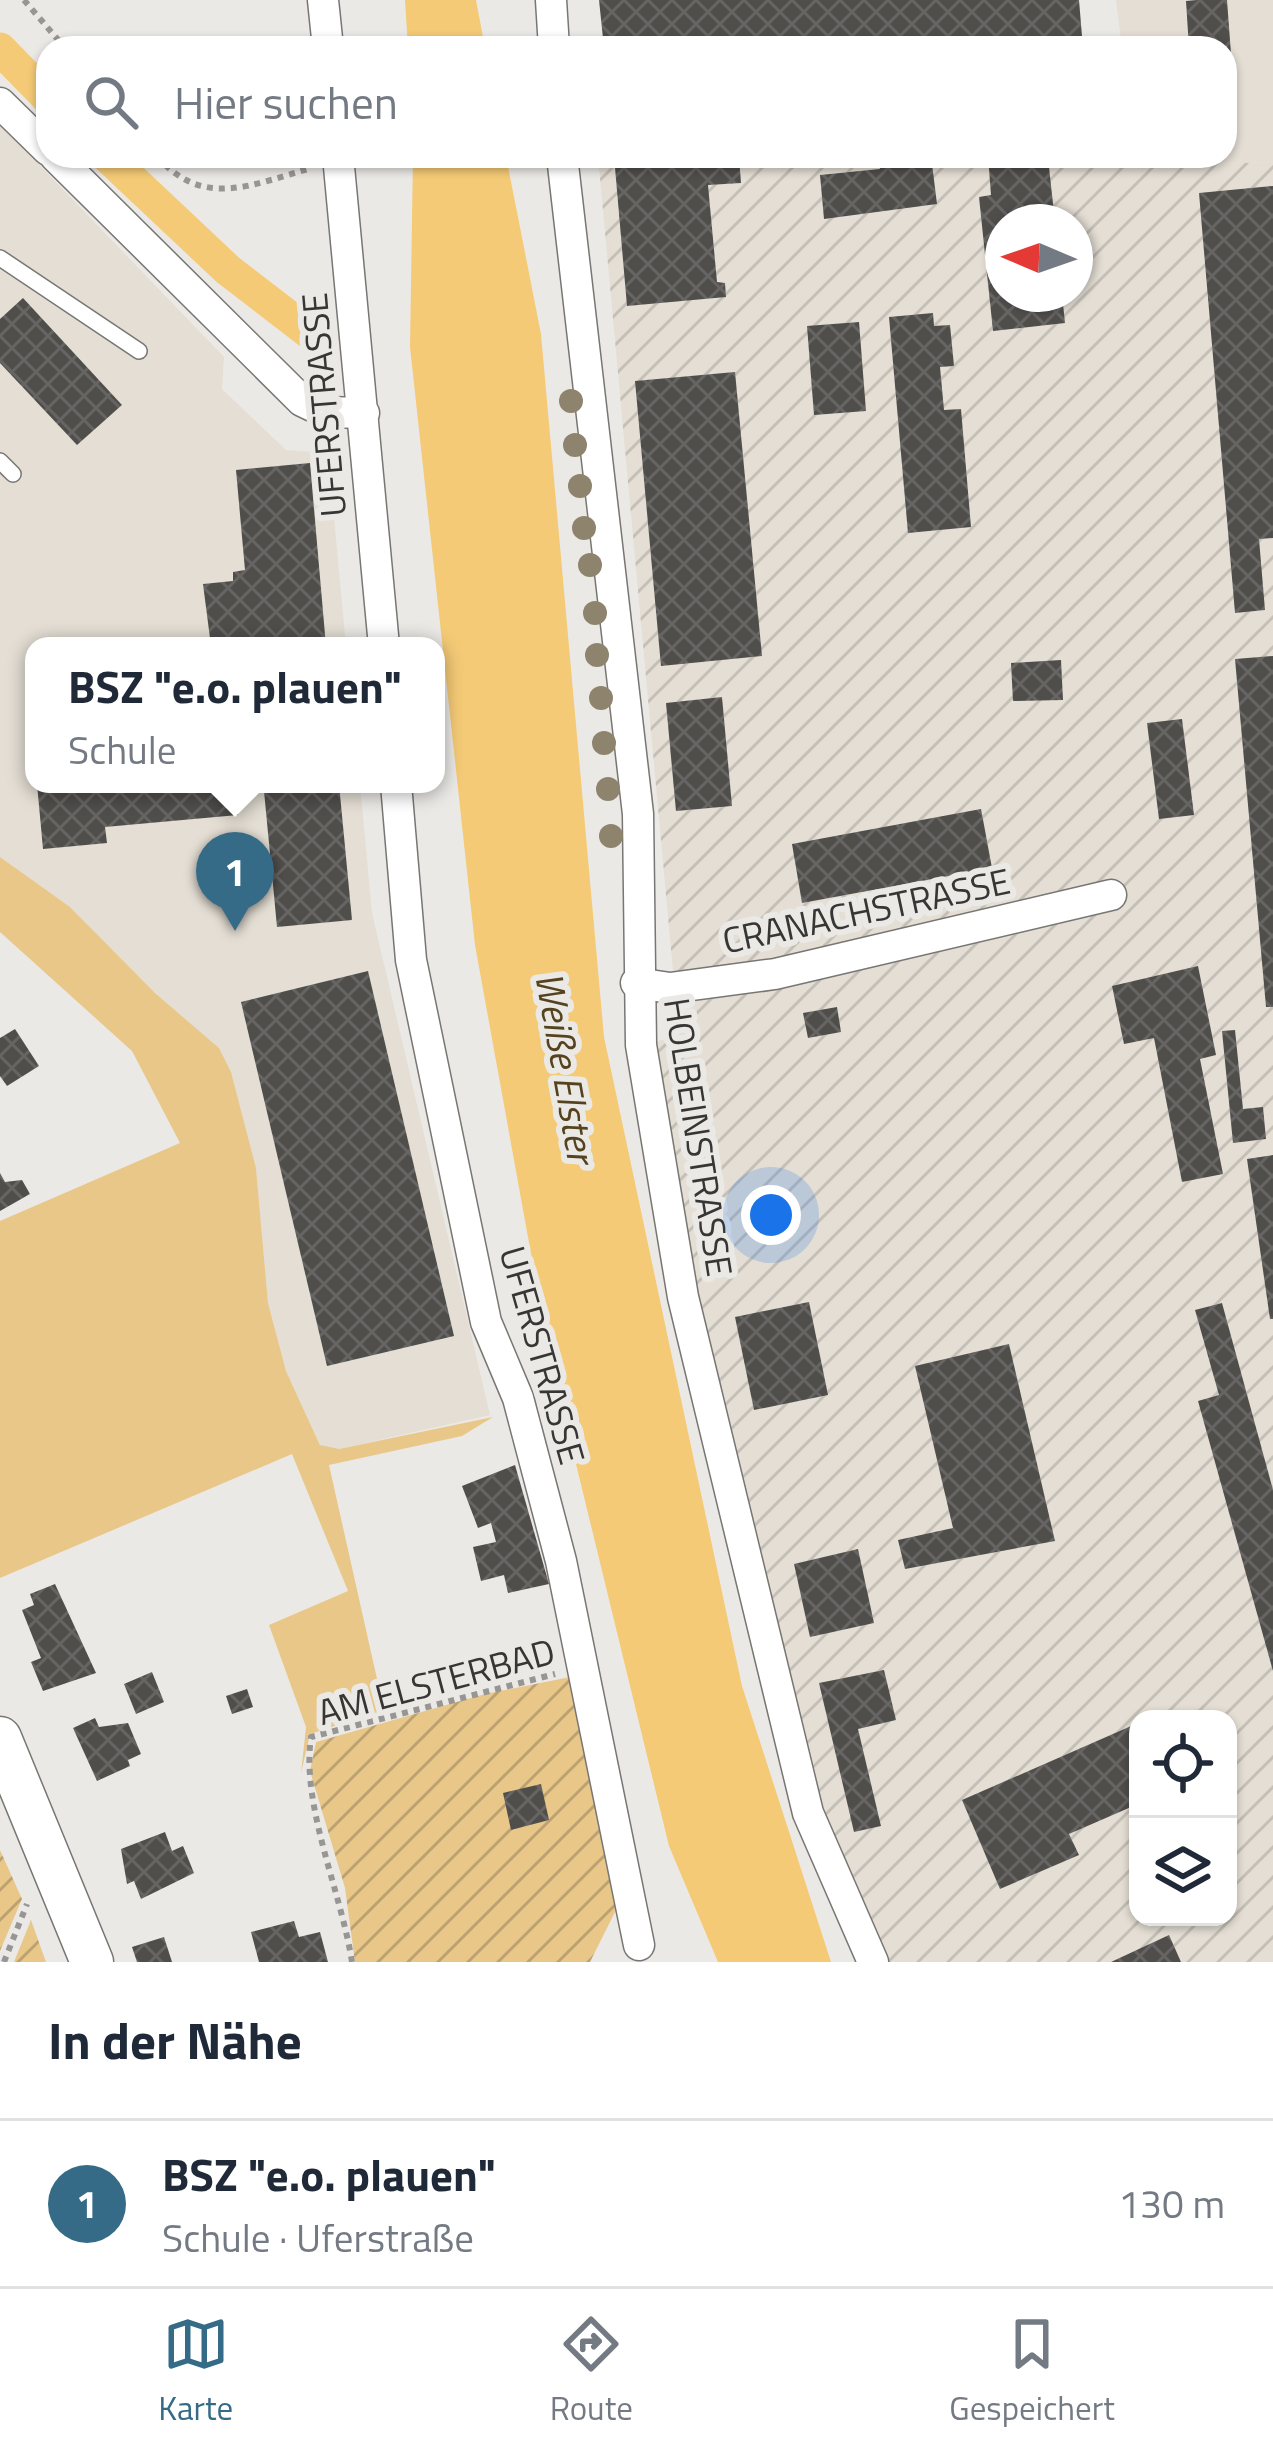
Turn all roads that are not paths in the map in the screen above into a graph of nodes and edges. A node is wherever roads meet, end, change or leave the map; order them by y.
1 (323, 0) edge
2 (550, 0) edge
3 (327, 36) edge
4 (553, 36) edge
5 (0, 103) edge
6 (36, 138) edge
7 (67, 168) edge
8 (326, 168) edge
9 (563, 168) edge
10 (0, 258) edge
11 (140, 351) dead end
12 (364, 413) junction
13 (0, 461) edge
14 (14, 474) dead end
15 (383, 637) edge
16 (397, 793) edge
17 (1111, 895) dead end
18 (636, 982) junction
19 (0, 1738) edge
20 (639, 1945) dead end
21 (92, 1962) edge
22 (872, 1962) edge

1 - 3 street
2 - 4 street
5 - 6 street
7 - 12 street
8 - 12 street, UFERSTRASSE
9 - 18 street, HOLBEINSTRASSE
10 - 11 lane
12 - 15 street, UFERSTRASSE
13 - 14 lane
16 - 20 street, UFERSTRASSE
17 - 18 street, CRANACHSTRASSE
18 - 22 street, HOLBEINSTRASSE
19 - 21 main road

